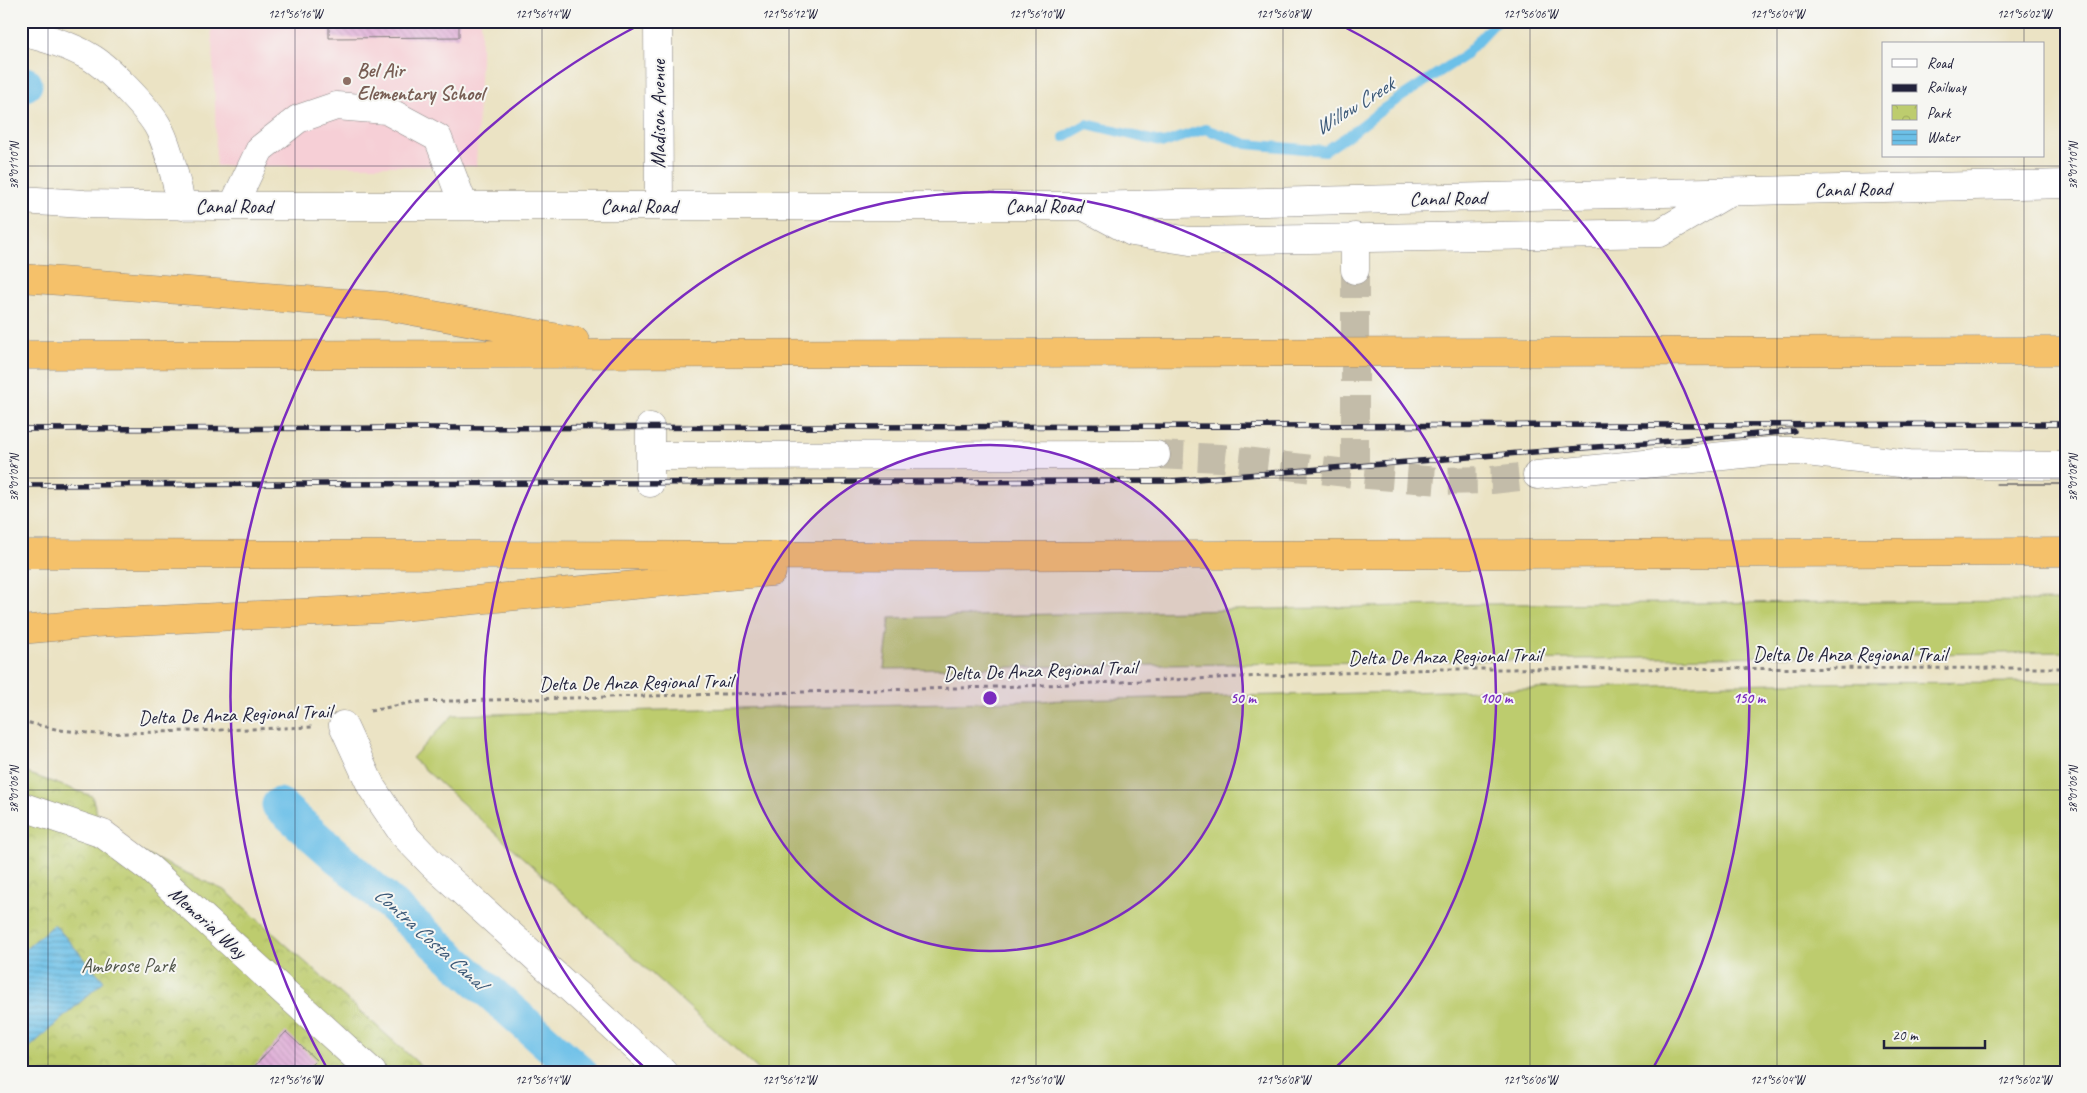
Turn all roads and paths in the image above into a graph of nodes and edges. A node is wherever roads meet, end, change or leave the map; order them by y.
1 (658, 21) edge
2 (21, 32) edge
3 (2066, 184) edge
4 (1730, 192) junction
5 (21, 200) edge
6 (182, 206) junction
7 (233, 206) junction
8 (464, 206) junction
9 (659, 206) junction
10 (1084, 206) junction
11 (1355, 237) junction
12 (1355, 270) tunnel mouth
13 (21, 278) edge
14 (2066, 351) edge
15 (643, 353) junction
16 (21, 355) edge
17 (650, 427) dead end
18 (1156, 455) tunnel mouth
19 (2066, 466) edge
20 (1537, 476) tunnel mouth
21 (2066, 552) edge
22 (21, 554) edge
23 (931, 556) junction
24 (21, 630) edge
25 (2066, 668) edge
26 (21, 721) edge
27 (343, 725) junction
28 (21, 806) edge
29 (372, 1072) edge
30 (663, 1072) edge

1 - 9 street, Madison Avenue
2 - 6 street
3 - 4 street, Canal Road
4 - 10 street, Canal Road
4 - 11 street
5 - 6 street, Canal Road
6 - 7 street, Canal Road
7 - 8 street, Canal Road
7 - 8 street
8 - 9 street, Canal Road
9 - 10 street, Canal Road
10 - 11 street
11 - 12 street
13 - 15 highway
14 - 15 highway
15 - 16 highway
17 - 18 street
19 - 20 street
21 - 23 highway
22 - 23 highway
23 - 24 highway
25 - 27 path, Delta De Anza Regional Trail
26 - 27 path, Delta De Anza Regional Trail
27 - 30 street
28 - 29 street, Memorial Way

